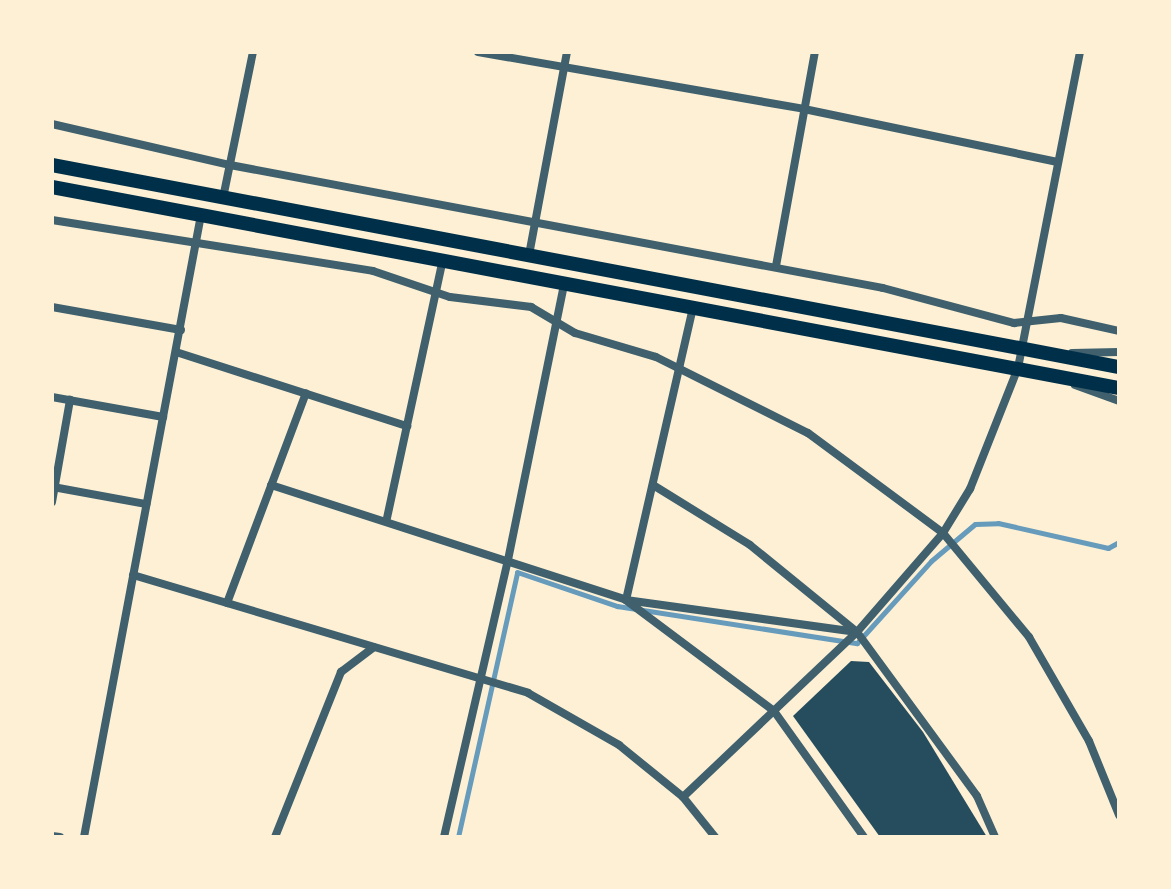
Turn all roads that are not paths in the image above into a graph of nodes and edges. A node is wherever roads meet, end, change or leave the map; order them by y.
1 (253, 52) edge
2 (478, 52) edge
3 (567, 52) edge
4 (815, 52) edge
5 (1080, 52) edge
6 (564, 68) junction
7 (804, 109) junction
8 (52, 124) edge
9 (1058, 162) junction
10 (52, 165) edge
11 (230, 165) junction
12 (52, 187) edge
13 (223, 198) junction
14 (201, 215) junction
15 (52, 220) edge
16 (535, 223) junction
17 (195, 243) junction
18 (529, 255) junction
19 (443, 260) junction
20 (776, 266) junction
21 (564, 284) junction
22 (435, 293) junction
23 (52, 307) edge
24 (693, 307) junction
25 (558, 325) junction
26 (1025, 325) junction
27 (181, 330) junction
28 (1119, 331) edge
29 (1021, 348) junction
30 (176, 352) junction
31 (1119, 352) edge
32 (1050, 354) junction
33 (1119, 367) edge
34 (1018, 368) junction
35 (680, 370) junction
36 (1048, 374) junction
37 (1119, 388) edge
38 (306, 393) junction
39 (52, 397) edge
40 (70, 400) junction
41 (1119, 401) edge
42 (163, 417) junction
43 (407, 426) junction
44 (271, 485) junction
45 (653, 485) junction
46 (53, 487) edge
47 (52, 502) edge
48 (146, 504) junction
49 (387, 518) junction
50 (943, 533) junction
51 (508, 560) junction
52 (133, 575) junction
53 (626, 600) junction
54 (227, 603) junction
55 (857, 632) junction
56 (374, 647) junction
57 (482, 678) junction
58 (774, 711) junction
59 (683, 797) junction
60 (1119, 815) edge
61 (52, 836) edge
62 (60, 837) edge
63 (84, 837) edge
64 (275, 837) edge
65 (444, 837) edge
66 (715, 837) edge
67 (864, 837) edge
68 (995, 837) edge

1 - 11 street
2 - 6 street
3 - 6 street
4 - 7 street
5 - 9 street
6 - 7 street
6 - 16 street
7 - 9 street
7 - 20 street
8 - 11 street
9 - 26 street
10 - 13 highway
11 - 13 street
11 - 16 street
12 - 14 highway
13 - 18 highway
14 - 17 street
14 - 19 highway
15 - 17 street
16 - 18 street
16 - 20 street
17 - 22 street
17 - 27 street
18 - 29 highway
19 - 21 highway
19 - 22 street
20 - 26 street
21 - 24 highway
21 - 25 street
22 - 25 street
22 - 43 street
23 - 27 street
24 - 34 highway
24 - 35 street
25 - 35 street
25 - 51 street
26 - 28 street
26 - 29 street
27 - 30 street
29 - 32 highway
29 - 34 street
30 - 38 street
30 - 42 street
31 - 32 street
32 - 33 highway
34 - 36 highway
34 - 50 street
35 - 45 street
35 - 50 street
36 - 37 highway
36 - 41 street
38 - 43 street
38 - 44 street
39 - 40 street
40 - 42 street
40 - 46 street
42 - 48 street
43 - 49 street
44 - 49 street
44 - 54 street
45 - 53 street
45 - 55 street
46 - 47 street
46 - 48 street
48 - 52 street
49 - 51 street
50 - 55 street
50 - 60 street
51 - 53 street
51 - 57 street
52 - 54 street
52 - 63 street
53 - 55 street
53 - 58 street
54 - 56 street
55 - 58 street
55 - 68 street
56 - 57 street
56 - 64 street
57 - 59 street
57 - 65 street
58 - 59 street
58 - 67 street
59 - 66 street
61 - 62 street

